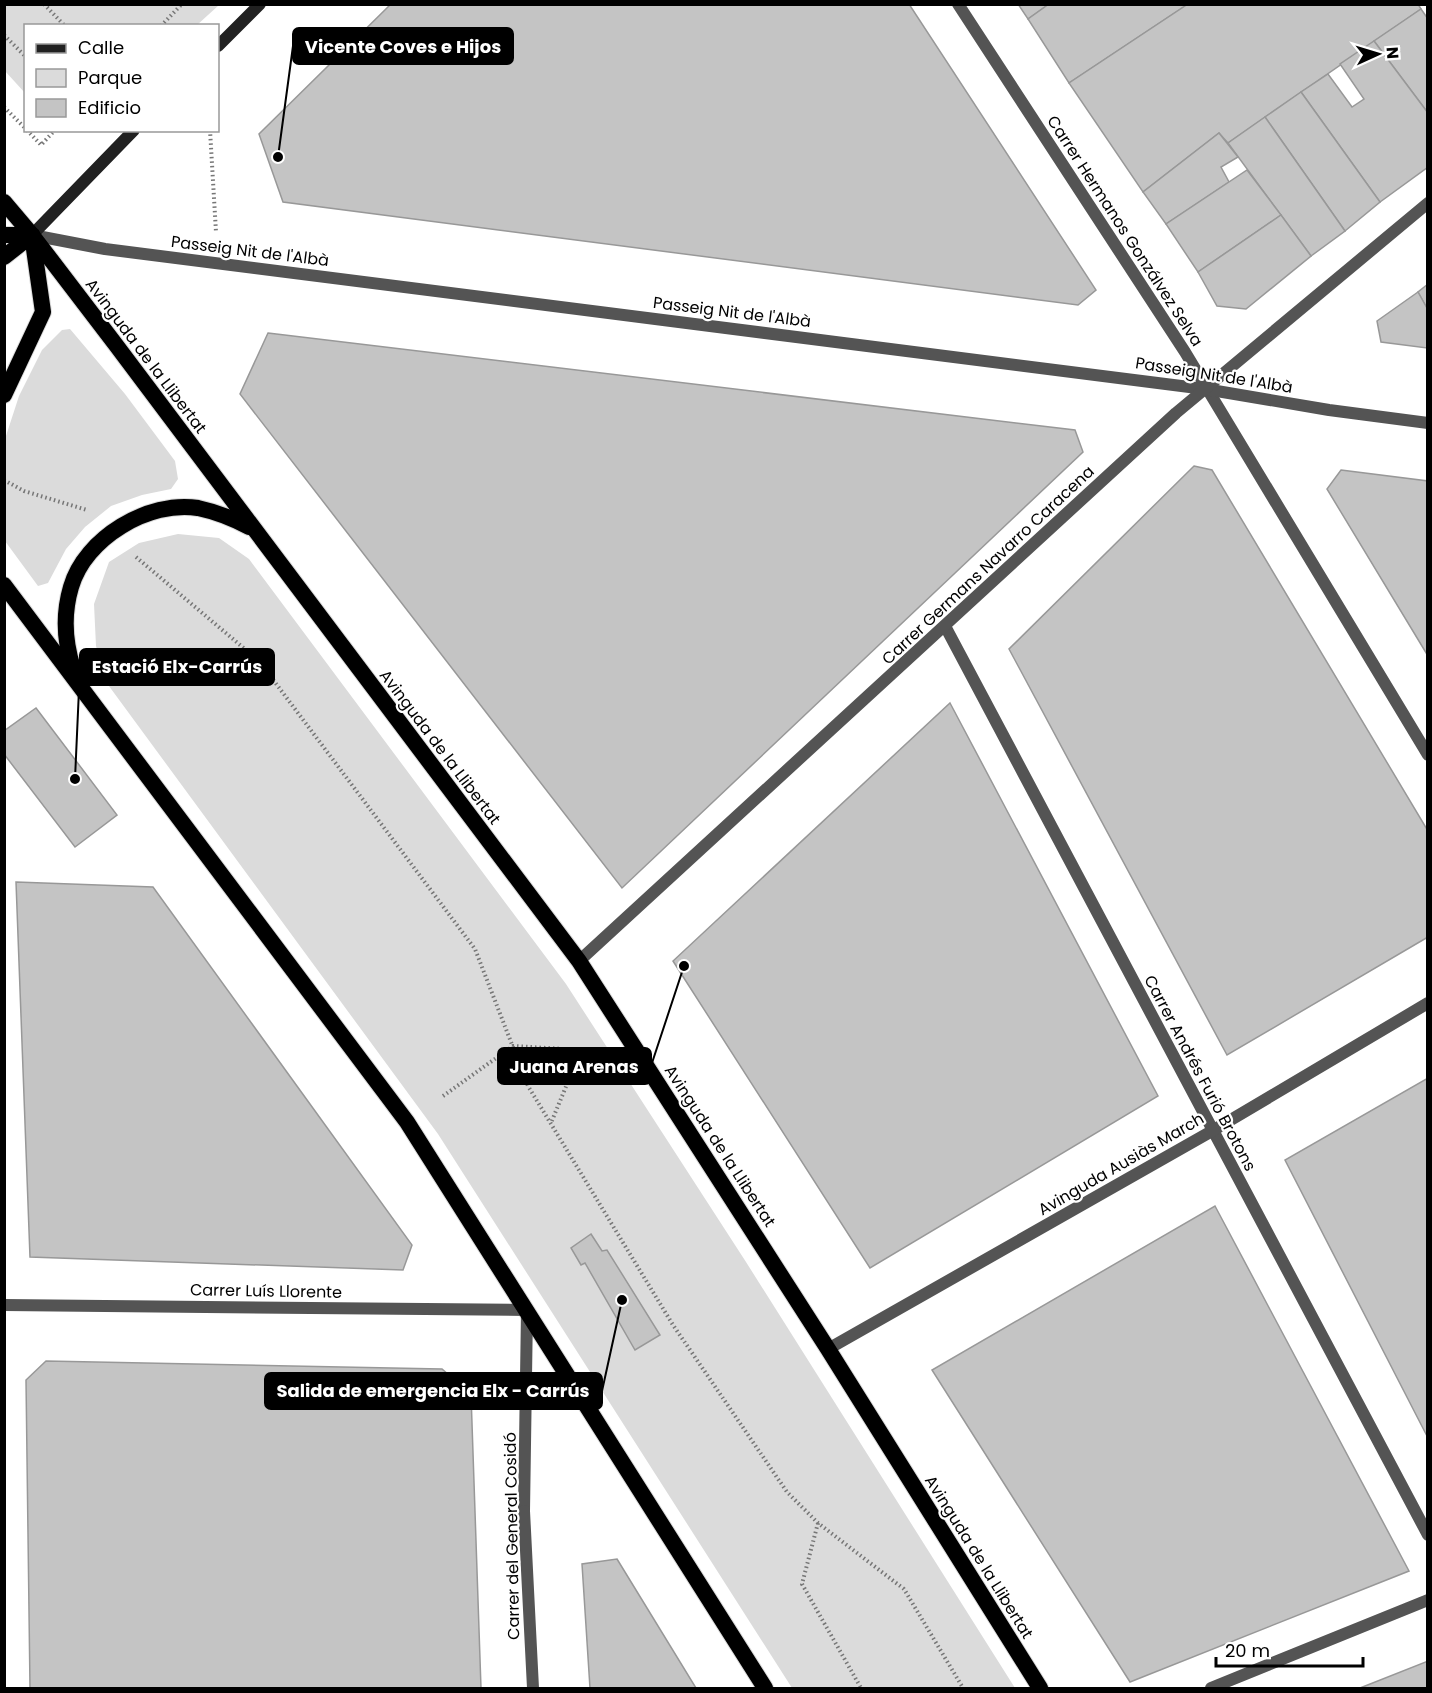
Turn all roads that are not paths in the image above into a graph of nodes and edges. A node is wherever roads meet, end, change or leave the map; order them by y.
1 (260, 4) edge
2 (958, 4) edge
3 (219, 45) edge
4 (132, 132) edge
5 (4, 202) edge
6 (1428, 203) edge
7 (32, 234) junction
8 (4, 235) edge
9 (4, 257) edge
10 (1205, 389) junction
11 (4, 395) edge
12 (1428, 423) edge
13 (253, 529) junction
14 (4, 585) edge
15 (945, 626) junction
16 (76, 678) junction
17 (1428, 755) edge
18 (579, 962) junction
19 (1428, 1003) edge
20 (1212, 1131) junction
21 (4, 1305) edge
22 (527, 1310) junction
23 (828, 1349) junction
24 (1428, 1535) edge
25 (1428, 1600) edge
26 (533, 1689) edge
27 (765, 1689) edge
28 (1040, 1689) edge
29 (1211, 1689) edge

1 - 3 main road
2 - 10 street, Carrer Hermanos Gonzálvez Selva
4 - 7 main road
5 - 7 highway, Avinguda de la Llibertat
6 - 10 street, Carrer Germans Navarro Caracena
7 - 8 highway
7 - 9 highway
7 - 10 street, Passeig Nit de l'Albà
7 - 11 highway
7 - 13 highway, Avinguda de la Llibertat
10 - 12 street, Passeig Nit de l'Albà
10 - 15 street, Carrer Germans Navarro Caracena
10 - 17 street, Carrer Hermanos Gonzálvez Selva
13 - 16 highway, Avinguda de la Llibertat
13 - 18 highway, Avinguda de la Llibertat
14 - 16 highway, Avinguda de la Llibertat
15 - 18 street, Carrer Germans Navarro Caracena
15 - 20 street, Carrer Andrés Furió Brotons
16 - 22 highway, Avinguda de la Llibertat
18 - 23 highway, Avinguda de la Llibertat
19 - 20 street, Avinguda Ausiàs March
20 - 23 street, Avinguda Ausiàs March
20 - 24 street, Carrer Andrés Furió Brotons
21 - 22 street, Carrer Luís Llorente
22 - 26 street, Carrer del General Cosidó
22 - 27 highway, Avinguda de la Llibertat
23 - 28 highway, Avinguda de la Llibertat
25 - 29 street

